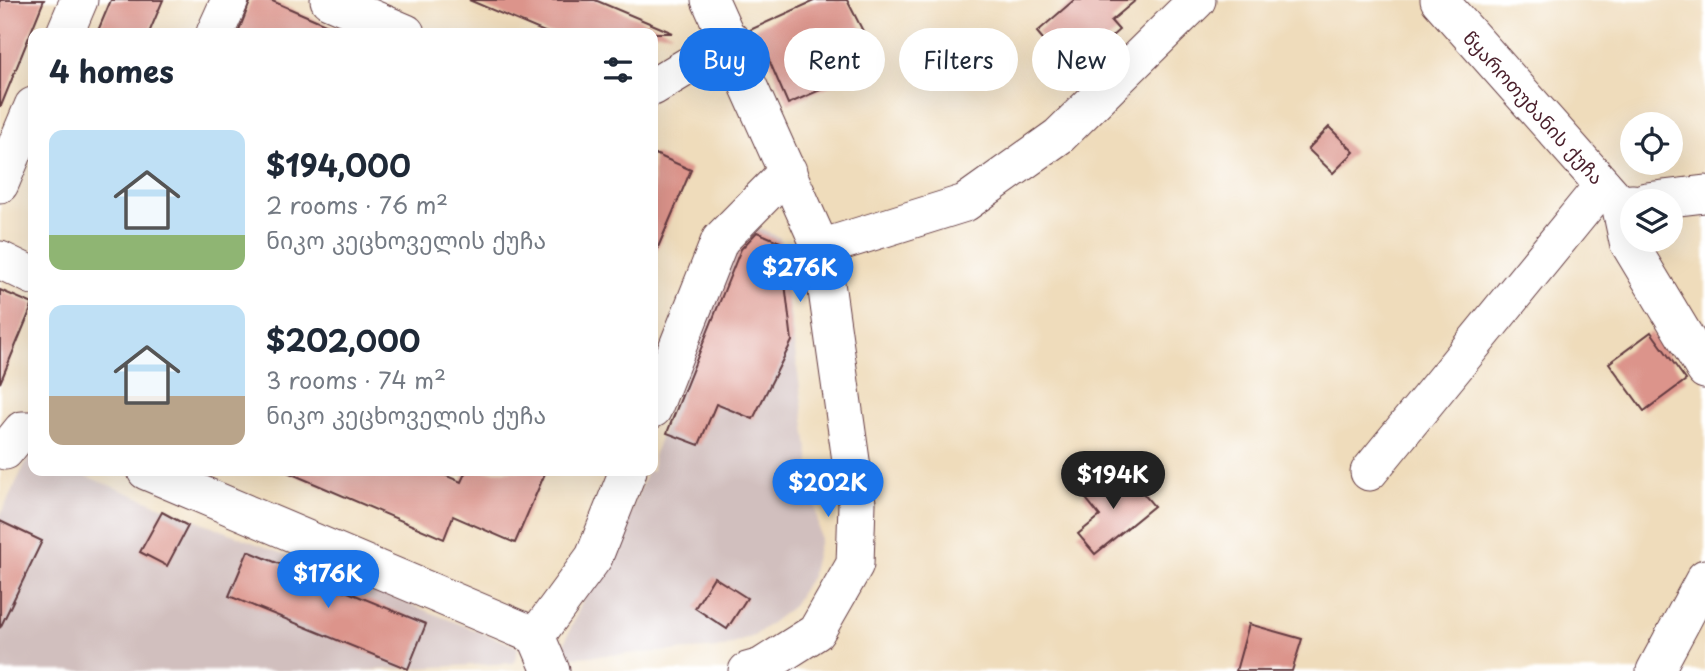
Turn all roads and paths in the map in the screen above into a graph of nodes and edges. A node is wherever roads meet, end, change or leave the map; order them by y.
1 (79, 0) edge
2 (230, 0) edge
3 (329, 0) edge
4 (710, 0) edge
5 (1197, 0) edge
6 (1439, 0) edge
7 (67, 28) edge
8 (217, 28) edge
9 (394, 28) edge
10 (725, 28) edge
11 (679, 71) edge
12 (658, 84) edge
13 (753, 91) edge
14 (28, 118) edge
15 (788, 171) junction
16 (0, 184) edge
17 (1620, 192) edge
18 (1705, 194) edge
19 (1683, 195) edge
20 (1620, 204) edge
21 (821, 248) junction
22 (1634, 252) edge
23 (0, 260) edge
24 (28, 274) edge
25 (1705, 370) edge
26 (658, 396) edge
27 (1369, 472) dead end
28 (158, 476) edge
29 (626, 476) edge
30 (1705, 578) edge
31 (536, 636) junction
32 (551, 671) edge
33 (747, 671) edge
34 (1655, 671) edge

1 - 7 street
2 - 8 street
3 - 9 street
4 - 10 street
5 - 21 street
6 - 17 street, წყაროთუბანის ქუჩა
11 - 12 street
13 - 15 street
14 - 16 street
15 - 21 street
15 - 26 street
18 - 19 street
20 - 27 street
21 - 33 street
22 - 25 street
23 - 24 street
28 - 31 street
29 - 31 street
30 - 34 street
31 - 32 street

